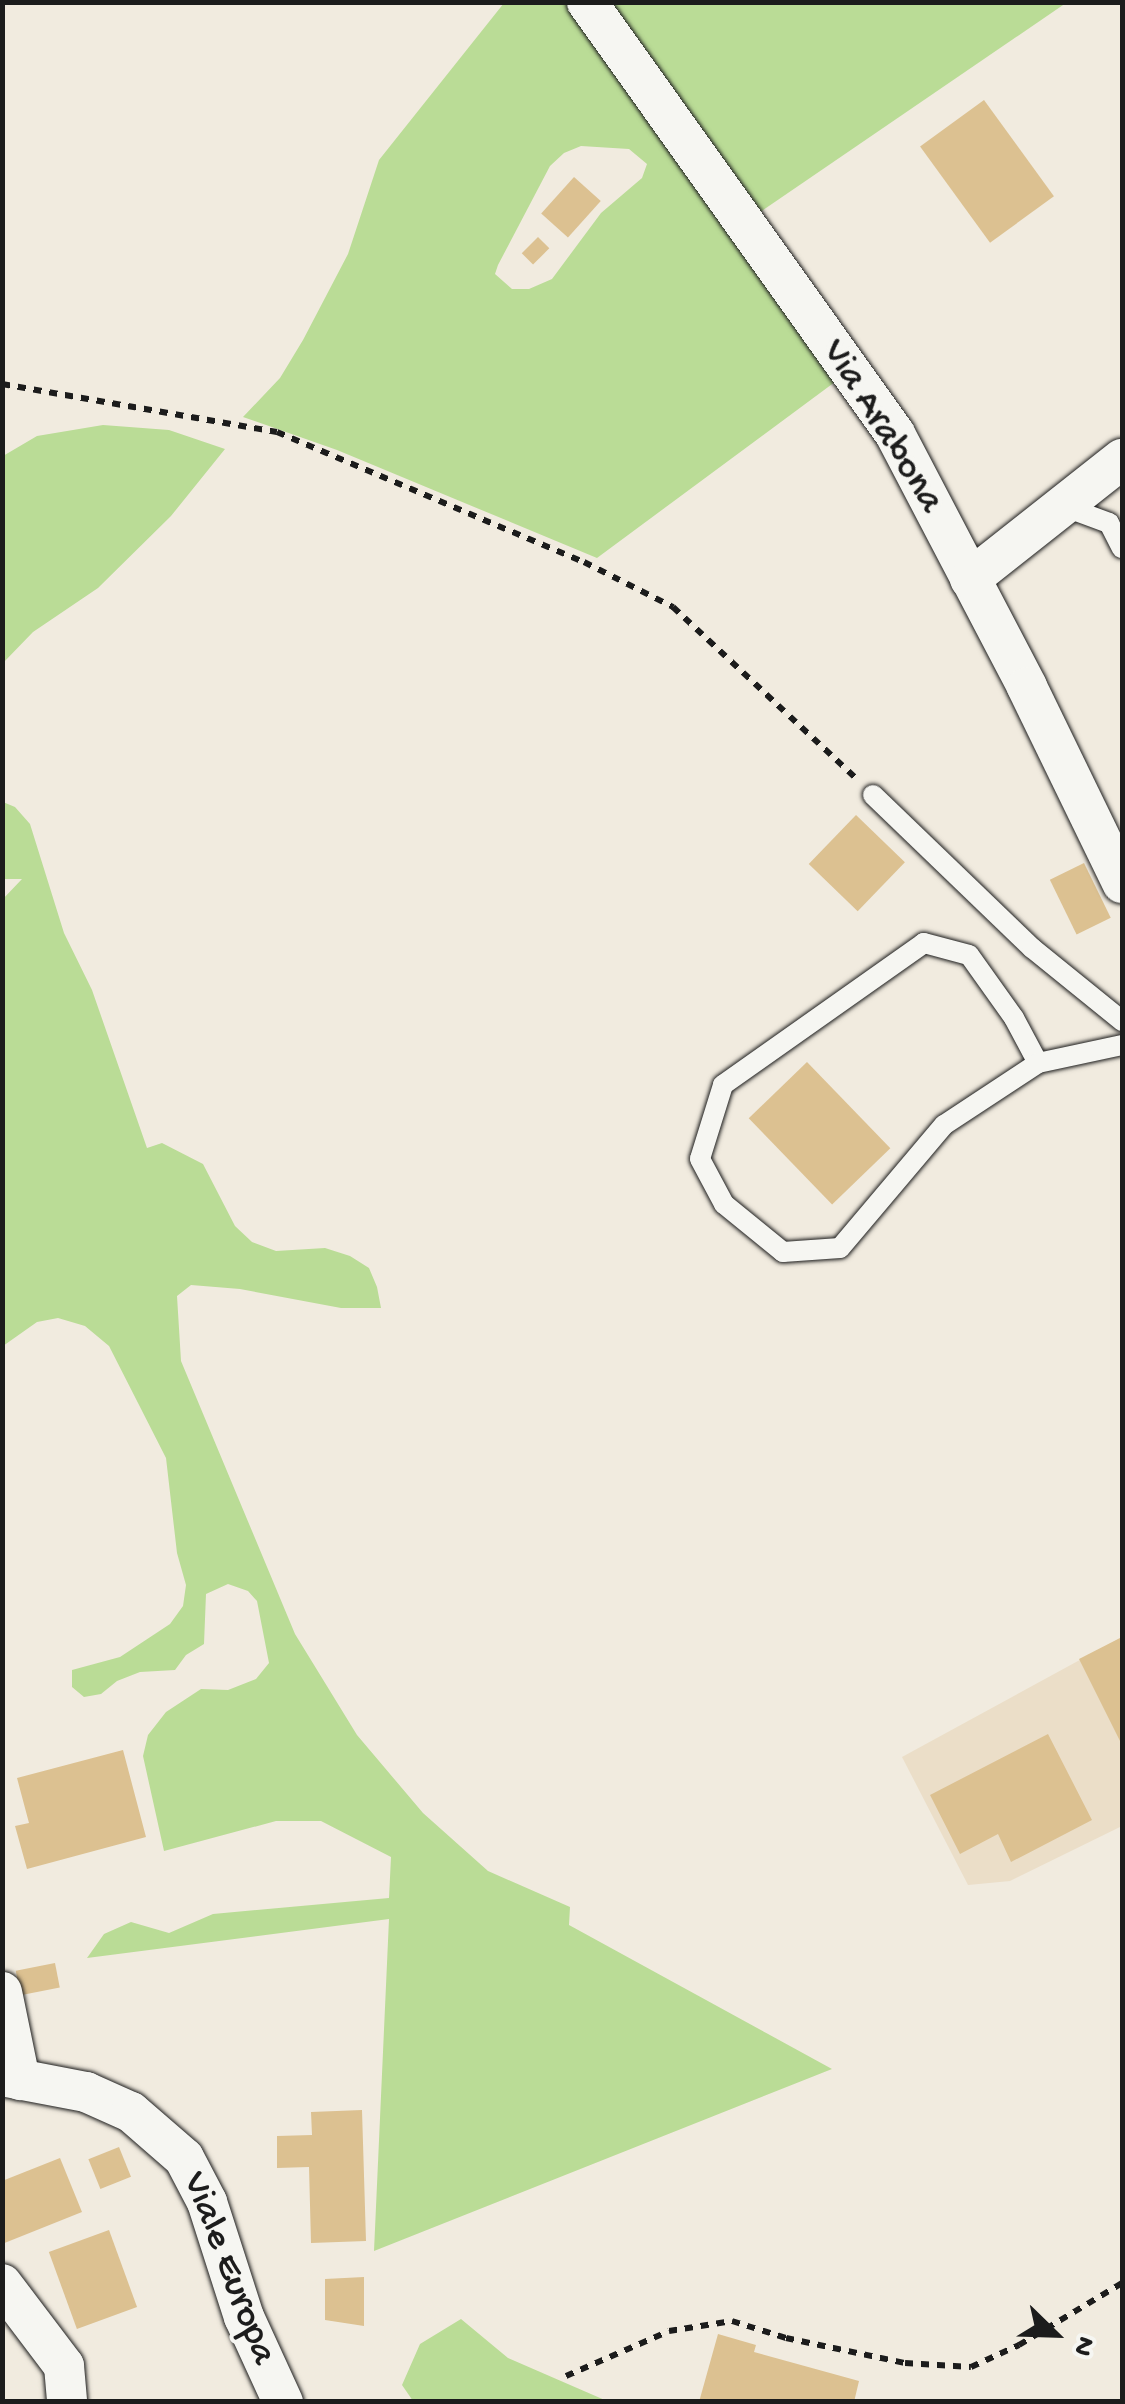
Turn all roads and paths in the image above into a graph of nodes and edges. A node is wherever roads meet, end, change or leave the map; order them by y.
1 (587, 2) edge
2 (2, 384) edge
3 (1122, 459) edge
4 (1063, 506) junction
5 (1122, 548) edge
6 (970, 579) junction
7 (873, 795) joint
8 (1122, 884) edge
9 (1122, 1021) edge
10 (1122, 1045) edge
11 (1038, 1063) junction
12 (2, 1992) edge
13 (11, 2078) edge
14 (1122, 2283) edge
15 (2, 2284) edge
16 (566, 2376) dead end
17 (67, 2402) edge
18 (283, 2402) edge

1 - 6 street, Via Arabona
2 - 7 path
3 - 4 street
4 - 5 lane
4 - 6 street
6 - 8 street, Via Arabona
7 - 9 lane
10 - 11 lane
11 - 11 lane
12 - 13 street
13 - 18 street, Viale Europa
14 - 16 path
15 - 17 street

